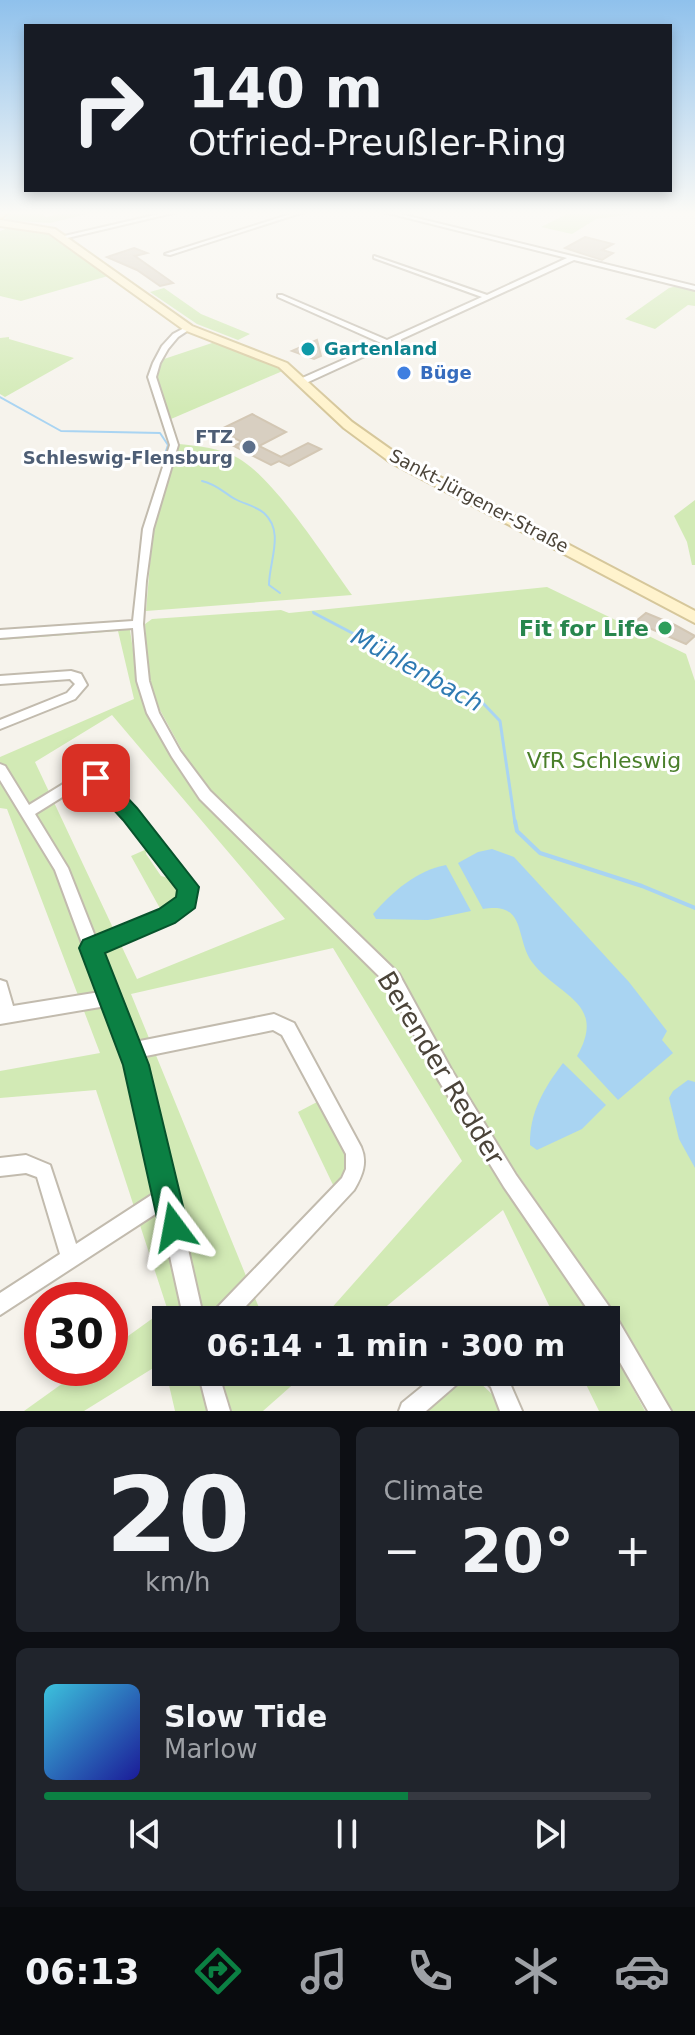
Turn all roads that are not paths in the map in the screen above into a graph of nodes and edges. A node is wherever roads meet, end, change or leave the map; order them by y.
1 (119, 278) edge
2 (434, 278) edge
3 (530, 278) edge
4 (654, 278) edge
5 (695, 288) edge
6 (280, 296) dead end
7 (488, 297) junction
8 (188, 328) junction
9 (387, 343) junction
10 (303, 381) junction
11 (695, 618) edge
12 (139, 620) junction
13 (0, 634) edge
14 (0, 680) edge
15 (0, 725) edge
16 (0, 769) edge
17 (26, 813) junction
18 (91, 948) junction
19 (0, 987) edge
20 (111, 998) junction
21 (4, 1015) edge
22 (131, 1051) junction
23 (0, 1167) edge
24 (167, 1196) junction
25 (71, 1258) junction
26 (0, 1305) edge
27 (191, 1306) edge
28 (232, 1306) edge
29 (212, 1386) edge
30 (439, 1386) edge
31 (501, 1386) edge
32 (219, 1411) edge
33 (410, 1411) edge
34 (511, 1411) edge
35 (660, 1411) edge

1 - 8 street, Sankt-Jürgener-Straße
2 - 7 street
3 - 7 street
4 - 5 street
6 - 9 street
7 - 9 street
8 - 10 street, Sankt-Jürgener-Straße
8 - 12 street, Berender Redder
9 - 10 street
10 - 11 street, Sankt-Jürgener-Straße
12 - 13 street
12 - 35 street, Berender Redder
14 - 15 street
16 - 17 street
17 - 18 street
17 - 18 street
18 - 20 street
19 - 21 street
20 - 21 street
20 - 22 street
22 - 24 street
22 - 28 street
23 - 25 street
24 - 25 street
24 - 27 street
25 - 26 street
29 - 32 street
30 - 33 street
31 - 34 street

